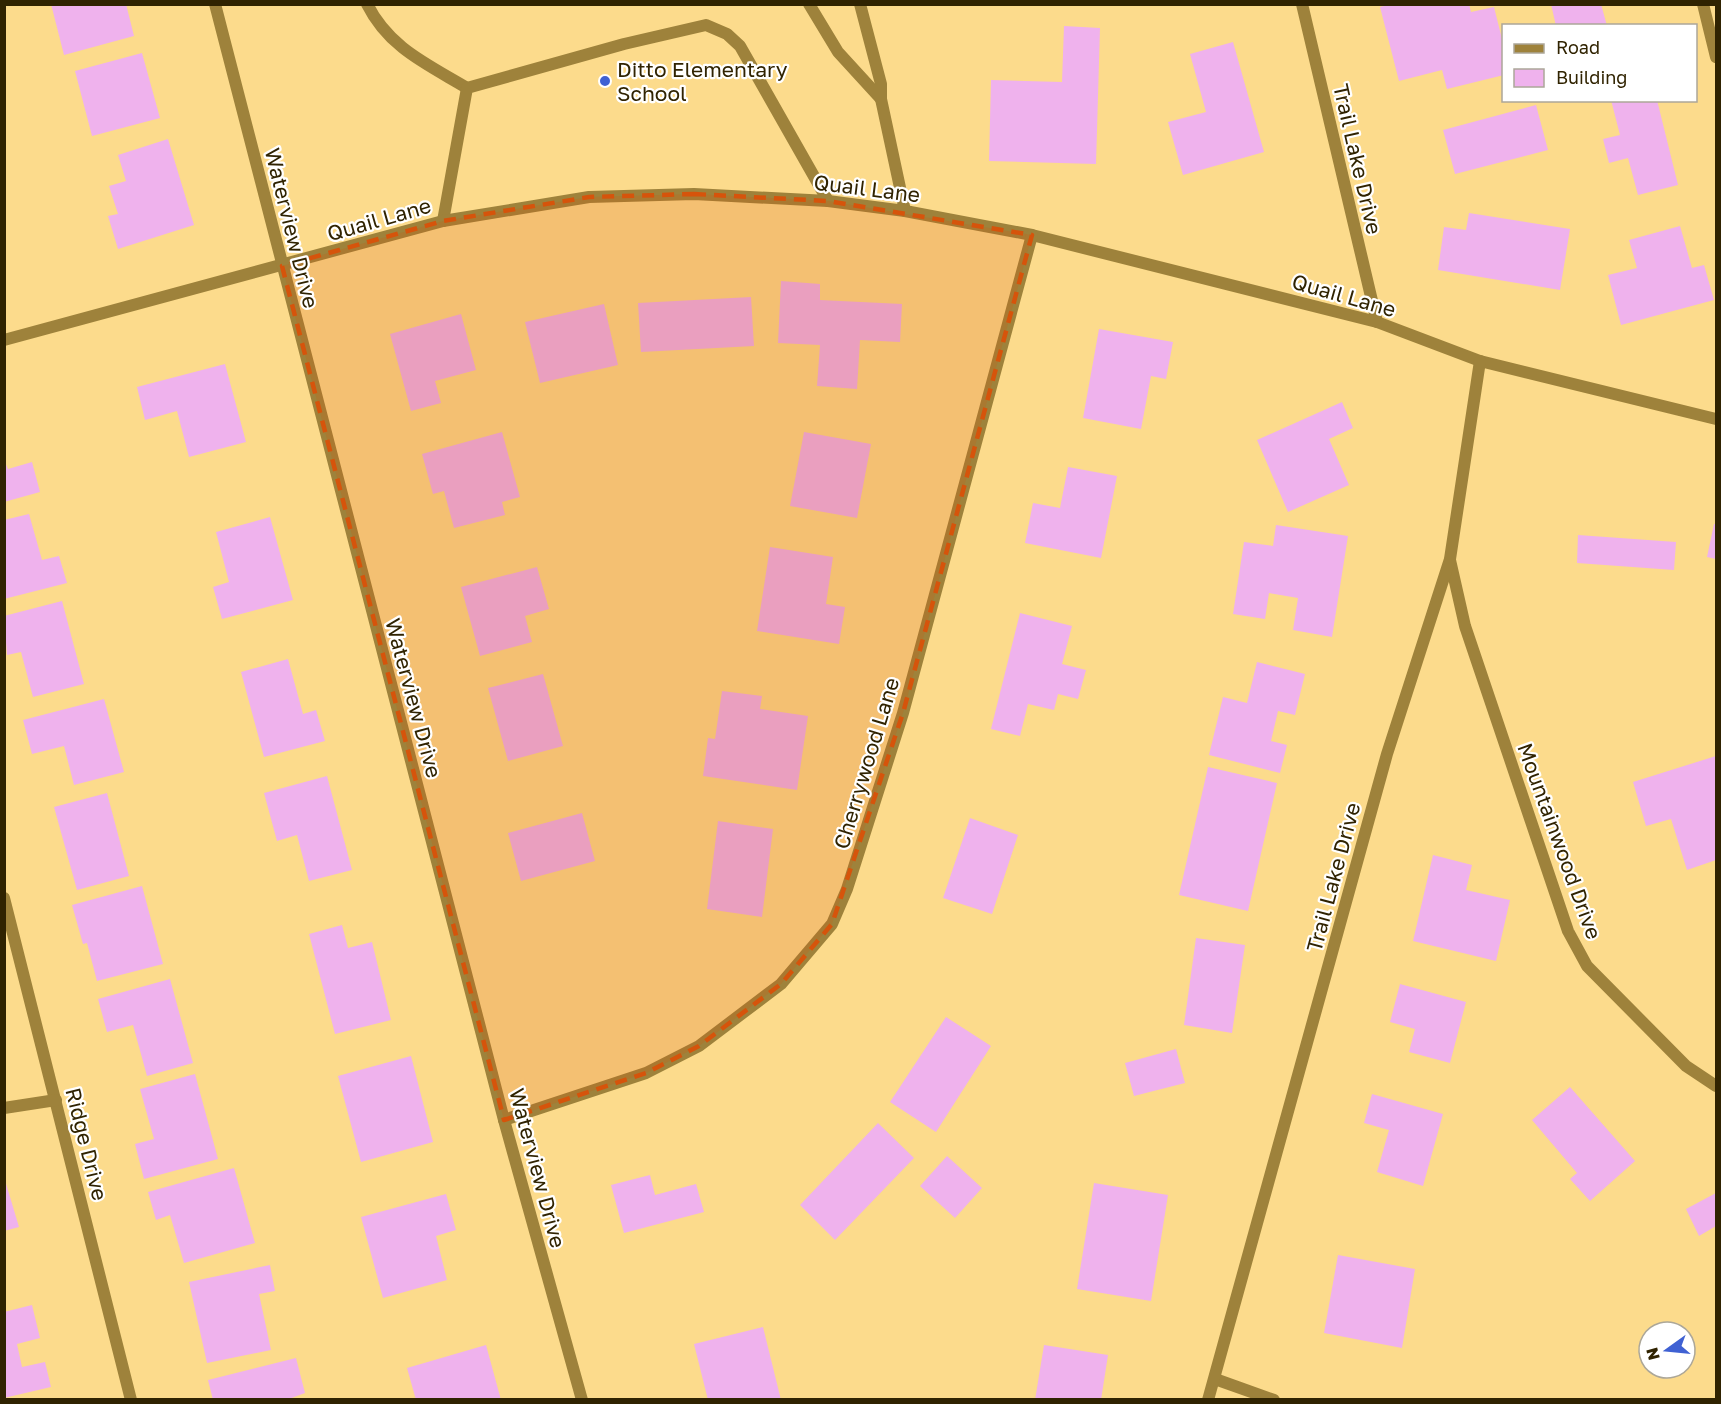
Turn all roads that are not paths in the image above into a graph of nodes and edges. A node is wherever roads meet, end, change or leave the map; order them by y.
1 (216, 4) edge
2 (367, 4) edge
3 (809, 4) edge
4 (860, 4) edge
5 (1302, 4) edge
6 (1703, 4) edge
7 (1716, 57) edge
8 (467, 88) junction
9 (881, 99) junction
10 (828, 201) junction
11 (905, 211) junction
12 (443, 221) junction
13 (1032, 235) junction
14 (282, 266) junction
15 (1377, 322) junction
16 (4, 340) edge
17 (1480, 361) junction
18 (1716, 419) edge
19 (1450, 559) junction
20 (4, 898) edge
21 (1716, 1086) edge
22 (56, 1100) junction
23 (4, 1108) edge
24 (504, 1120) junction
25 (1215, 1379) junction
26 (132, 1400) edge
27 (582, 1400) edge
28 (1209, 1400) edge
29 (1274, 1400) edge

1 - 14 street, Waterview Drive
2 - 8 street
3 - 9 street
4 - 9 street
5 - 15 street, Trail Lake Drive
6 - 7 street
8 - 10 street
8 - 12 street
9 - 11 street
10 - 11 street, Quail Lane
10 - 12 street, Quail Lane
11 - 13 street, Quail Lane
12 - 14 street, Quail Lane
13 - 15 street, Quail Lane
13 - 24 street, Cherrywood Lane
14 - 16 street, Quail Lane
14 - 24 street, Waterview Drive
15 - 17 street, Quail Lane
17 - 18 street, Quail Lane
17 - 19 street, Trail Lake Drive
19 - 21 street, Mountainwood Drive
19 - 25 street, Trail Lake Drive
20 - 22 street, Ridge Drive
22 - 23 street
22 - 26 street, Ridge Drive
24 - 27 street, Waterview Drive
25 - 28 street, Trail Lake Drive
25 - 29 street

